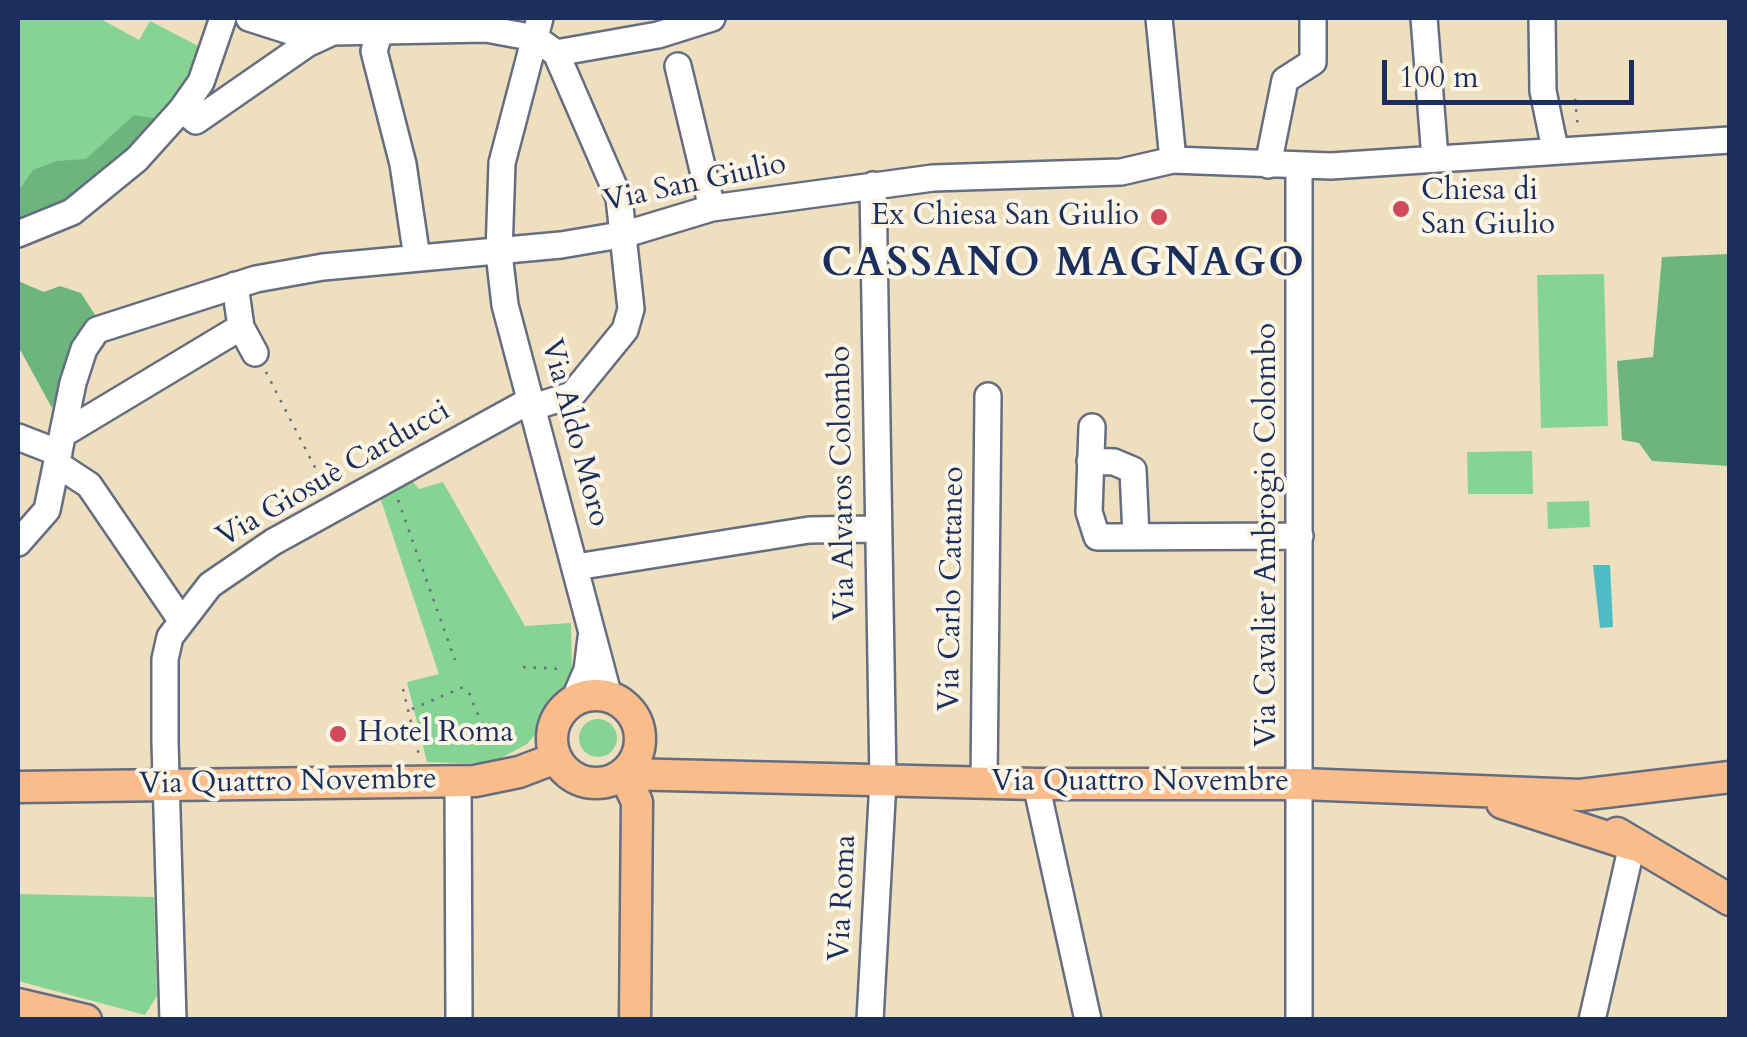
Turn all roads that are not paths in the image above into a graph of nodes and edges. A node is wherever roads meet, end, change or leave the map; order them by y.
1 (223, 18) edge
2 (249, 18) edge
3 (323, 18) edge
4 (712, 18) edge
5 (1159, 18) edge
6 (1314, 18) edge
7 (1424, 18) edge
8 (1542, 18) edge
9 (418, 24) edge
10 (377, 28) edge
11 (544, 36) edge
12 (678, 66) dead end
13 (182, 108) junction
14 (1730, 140) edge
15 (1568, 149) junction
16 (1434, 158) junction
17 (1173, 160) junction
18 (1268, 164) junction
19 (1300, 166) junction
20 (872, 185) junction
21 (712, 208) junction
22 (18, 234) edge
23 (626, 234) junction
24 (499, 254) junction
25 (417, 258) junction
26 (235, 285) junction
27 (241, 327) junction
28 (255, 353) road end
29 (988, 396) dead end
30 (532, 404) junction
31 (1092, 427) dead end
32 (18, 437) edge
33 (60, 450) junction
34 (1090, 462) junction
35 (877, 529) junction
36 (1136, 536) junction
37 (1300, 536) junction
38 (18, 543) edge
39 (576, 567) junction
40 (181, 620) junction
41 (592, 628) junction
42 (574, 685) junction
43 (609, 697) junction
44 (640, 738) junction
45 (556, 758) junction
46 (701, 773) junction
47 (638, 775) junction
48 (1730, 777) edge
49 (458, 781) junction
50 (883, 781) junction
51 (984, 783) junction
52 (166, 784) junction
53 (1036, 784) junction
54 (1301, 784) junction
55 (18, 787) edge
56 (1443, 788) junction
57 (1580, 796) junction
58 (1632, 845) junction
59 (1730, 900) edge
60 (18, 1004) edge
61 (86, 1020) edge
62 (173, 1020) edge
63 (459, 1020) edge
64 (635, 1020) edge
65 (870, 1020) edge
66 (1088, 1020) edge
67 (1299, 1020) edge
68 (1592, 1020) edge

1 - 13 street
2 - 3 street
4 - 11 street
5 - 17 street
6 - 18 street
7 - 16 street
8 - 15 street
9 - 10 street
9 - 11 street
10 - 13 street
10 - 25 street
11 - 23 street, Via Giosuè Carducci
11 - 24 street, Via Aldo Moro
12 - 21 street
13 - 22 street
14 - 15 street, Via San Giulio
15 - 16 street, Via San Giulio
16 - 19 street, Via San Giulio
17 - 18 street, Via San Giulio
17 - 20 street, Via San Giulio
18 - 19 street, Via San Giulio
19 - 37 street, Via Cavalier Ambrogio Colombo
20 - 21 street, Via San Giulio
20 - 35 street, Via Alvaros Colombo
21 - 23 street, Via San Giulio
23 - 24 street, Via San Giulio
23 - 30 street, Via Giosuè Carducci
24 - 25 street, Via San Giulio
24 - 30 street, Via Aldo Moro
25 - 26 street, Via San Giulio
26 - 27 street
26 - 33 street, Via San Giulio
27 - 28 street
27 - 33 street
29 - 51 street, Via Carlo Cattaneo
30 - 39 street, Via Aldo Moro
30 - 40 street, Via Giosuè Carducci
31 - 34 street
32 - 33 street
33 - 38 street, Via San Giulio
33 - 40 street
34 - 36 street
34 - 36 street
35 - 39 street
35 - 50 street, Via Alvaros Colombo
36 - 37 street
37 - 54 street, Via Cavalier Ambrogio Colombo
39 - 41 street, Via Aldo Moro
40 - 52 street
41 - 42 street, Via Aldo Moro
41 - 43 street, Via Aldo Moro
42 - 43 main road
42 - 45 main road
43 - 44 main road, Via Quattro Novembre
44 - 46 main road, Via Quattro Novembre
44 - 47 main road
45 - 47 main road, Via Quattro Novembre
45 - 49 main road, Via Quattro Novembre
46 - 47 main road, Via Quattro Novembre
46 - 50 main road, Via Quattro Novembre
47 - 64 main road
48 - 57 main road, Via Quattro Novembre
49 - 52 main road, Via Quattro Novembre
49 - 63 street
50 - 51 main road, Via Quattro Novembre
50 - 65 street, Via Roma
51 - 53 main road, Via Quattro Novembre
52 - 55 main road, Via Quattro Novembre
52 - 62 street
53 - 54 main road, Via Quattro Novembre
53 - 66 street
54 - 56 main road, Via Quattro Novembre
54 - 67 street, Via Cavalier Ambrogio Colombo
56 - 57 main road, Via Quattro Novembre
56 - 58 main road
57 - 58 main road
58 - 59 main road
58 - 68 street
60 - 61 main road

